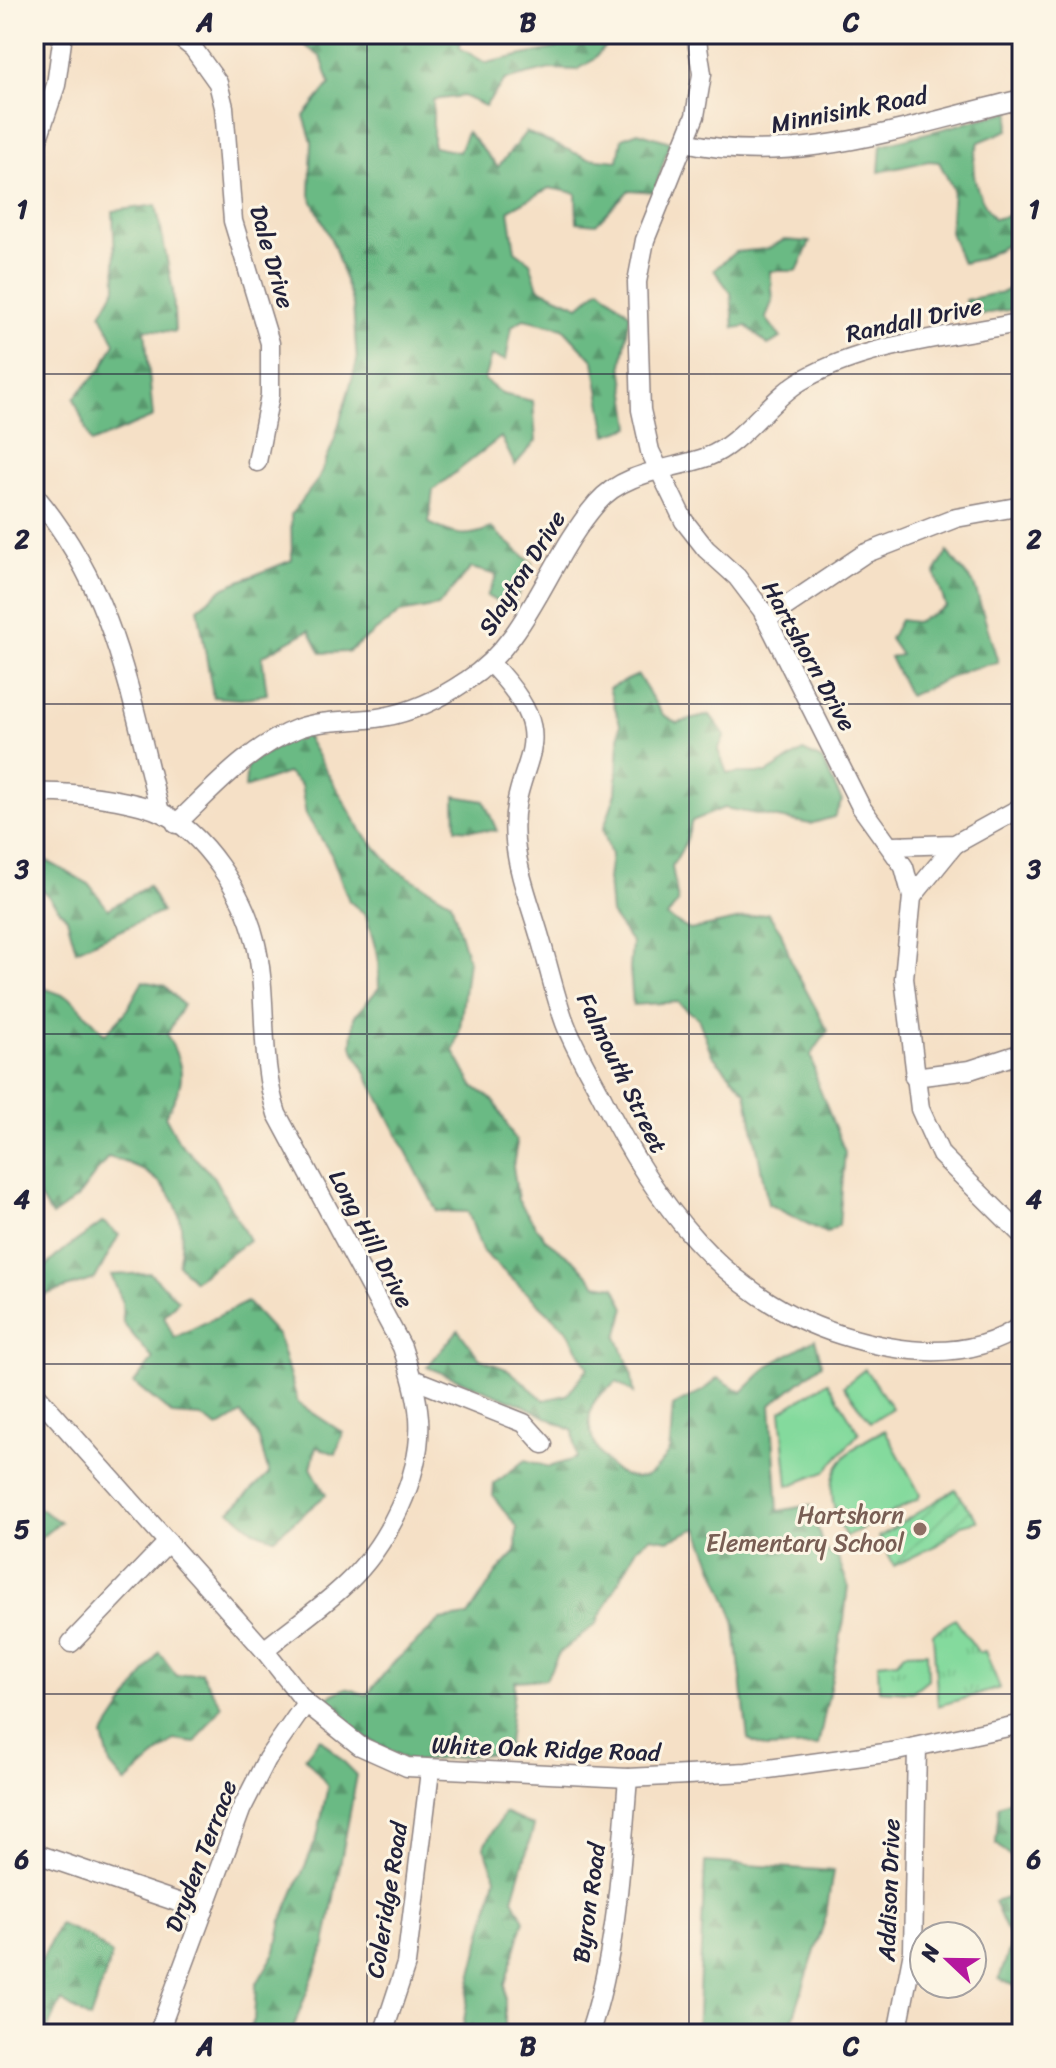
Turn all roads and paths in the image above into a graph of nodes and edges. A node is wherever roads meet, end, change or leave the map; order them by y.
1 (63, 34) edge
2 (175, 34) edge
3 (696, 34) edge
4 (1022, 99) edge
5 (685, 142) junction
6 (34, 150) edge
7 (1022, 322) edge
8 (257, 462) dead end
9 (658, 469) junction
10 (34, 494) edge
11 (1022, 506) edge
12 (767, 619) junction
13 (491, 664) junction
14 (34, 793) edge
15 (1022, 807) edge
16 (160, 812) junction
17 (176, 824) junction
18 (955, 844) junction
19 (893, 846) junction
20 (912, 897) junction
21 (1022, 1053) edge
22 (914, 1077) junction
23 (1022, 1235) edge
24 (1022, 1325) edge
25 (413, 1379) junction
26 (34, 1392) edge
27 (543, 1444) dead end
28 (168, 1542) junction
29 (71, 1643) dead end
30 (264, 1650) junction
31 (306, 1703) junction
32 (1022, 1724) edge
33 (917, 1747) junction
34 (430, 1771) junction
35 (628, 1778) junction
36 (34, 1853) edge
37 (204, 1911) junction
38 (158, 2034) edge
39 (383, 2034) edge
40 (589, 2034) edge
41 (897, 2034) edge

1 - 6 street
2 - 8 street, Dale Drive
3 - 5 street, Hartshorn Drive
4 - 5 street, Minnisink Road
5 - 9 street, Hartshorn Drive
7 - 9 street, Randall Drive
9 - 12 street, Hartshorn Drive
9 - 13 street, Slayton Drive
10 - 16 street
11 - 12 street
12 - 19 street, Hartshorn Drive
13 - 17 street, Slayton Drive
13 - 24 street, Falmouth Street
14 - 16 street
15 - 18 street
16 - 17 street, Long Hill Drive
17 - 25 street, Long Hill Drive
18 - 19 street
18 - 20 street
19 - 20 street, Hartshorn Drive
20 - 22 street, Hartshorn Drive
21 - 22 street
22 - 23 street, Hartshorn Drive
25 - 27 street
25 - 30 street, Long Hill Drive
26 - 28 street, White Oak Ridge Road
28 - 29 street
28 - 30 street, White Oak Ridge Road
30 - 31 street, White Oak Ridge Road
31 - 34 street, White Oak Ridge Road
31 - 37 street, Dryden Terrace
32 - 33 street, White Oak Ridge Road
33 - 35 street, White Oak Ridge Road
33 - 41 street, Addison Drive
34 - 35 street, White Oak Ridge Road
34 - 39 street, Coleridge Road
35 - 40 street, Byron Road
36 - 37 street
37 - 38 street, Dryden Terrace

